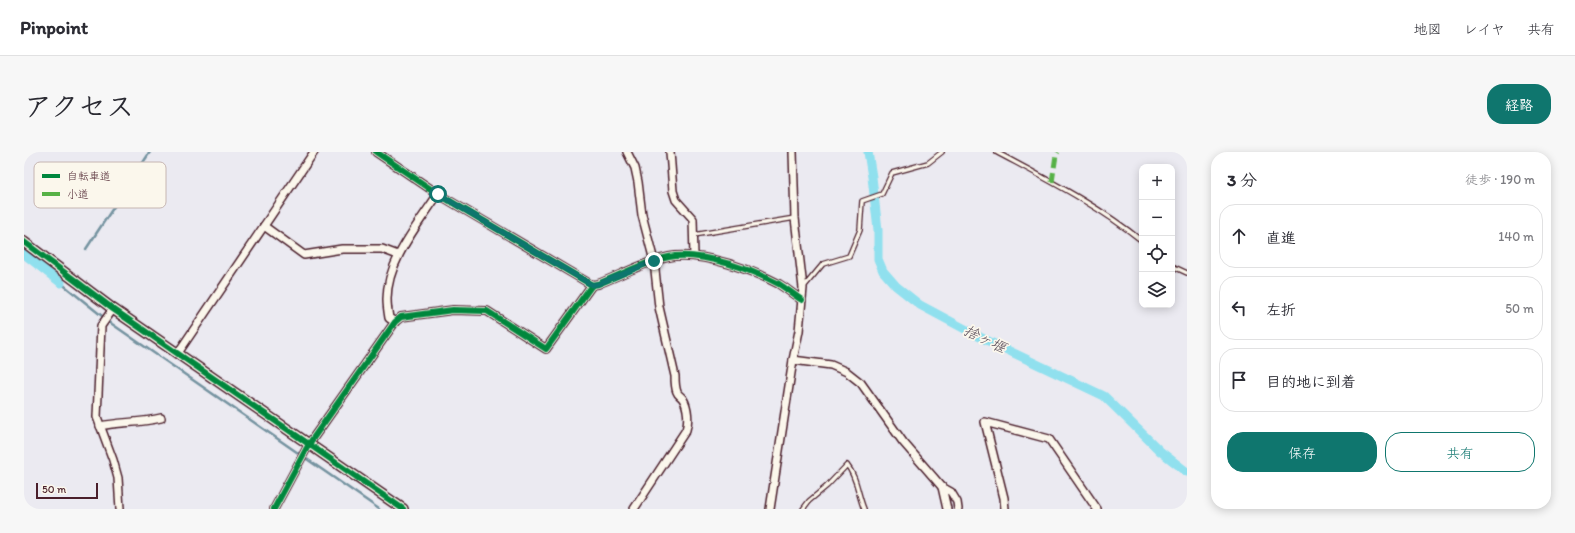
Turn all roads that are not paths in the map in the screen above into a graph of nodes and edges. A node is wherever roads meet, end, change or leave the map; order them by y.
1 (314, 152) edge
2 (376, 152) edge
3 (627, 152) edge
4 (670, 152) edge
5 (793, 152) edge
6 (942, 152) edge
7 (996, 152) edge
8 (438, 194) junction
9 (794, 218) junction
10 (264, 226) junction
11 (694, 235) junction
12 (1139, 239) edge
13 (24, 242) edge
14 (398, 254) junction
15 (694, 256) junction
16 (654, 261) junction
17 (1175, 268) edge
18 (1187, 274) edge
19 (592, 285) junction
20 (803, 288) junction
21 (802, 300) junction
22 (113, 309) junction
23 (395, 322) junction
24 (178, 353) junction
25 (793, 360) junction
26 (161, 418) dead end
27 (100, 426) junction
28 (309, 444) junction
29 (942, 487) junction
30 (120, 509) edge
31 (274, 509) edge
32 (403, 509) edge
33 (634, 509) edge
34 (770, 509) edge
35 (804, 509) edge
36 (864, 509) edge
37 (947, 509) edge
38 (958, 509) edge
39 (1005, 509) edge
40 (1097, 509) edge

1 - 10 street
2 - 8 street
3 - 16 street
4 - 11 street
5 - 9 street
6 - 20 lane
7 - 12 lane
8 - 14 street
8 - 19 street
9 - 11 lane
9 - 20 street
10 - 14 street
10 - 24 street
11 - 15 street
13 - 22 street
14 - 23 street
15 - 16 street
15 - 21 street
16 - 19 street
16 - 33 street
17 - 18 lane
19 - 23 street
20 - 21 street
21 - 25 street
22 - 24 street
22 - 27 street
23 - 28 street
24 - 28 street
25 - 29 street
25 - 34 street
26 - 27 street
27 - 30 street
28 - 31 street
28 - 32 street
29 - 37 street
29 - 38 street
35 - 36 lane
39 - 40 street

